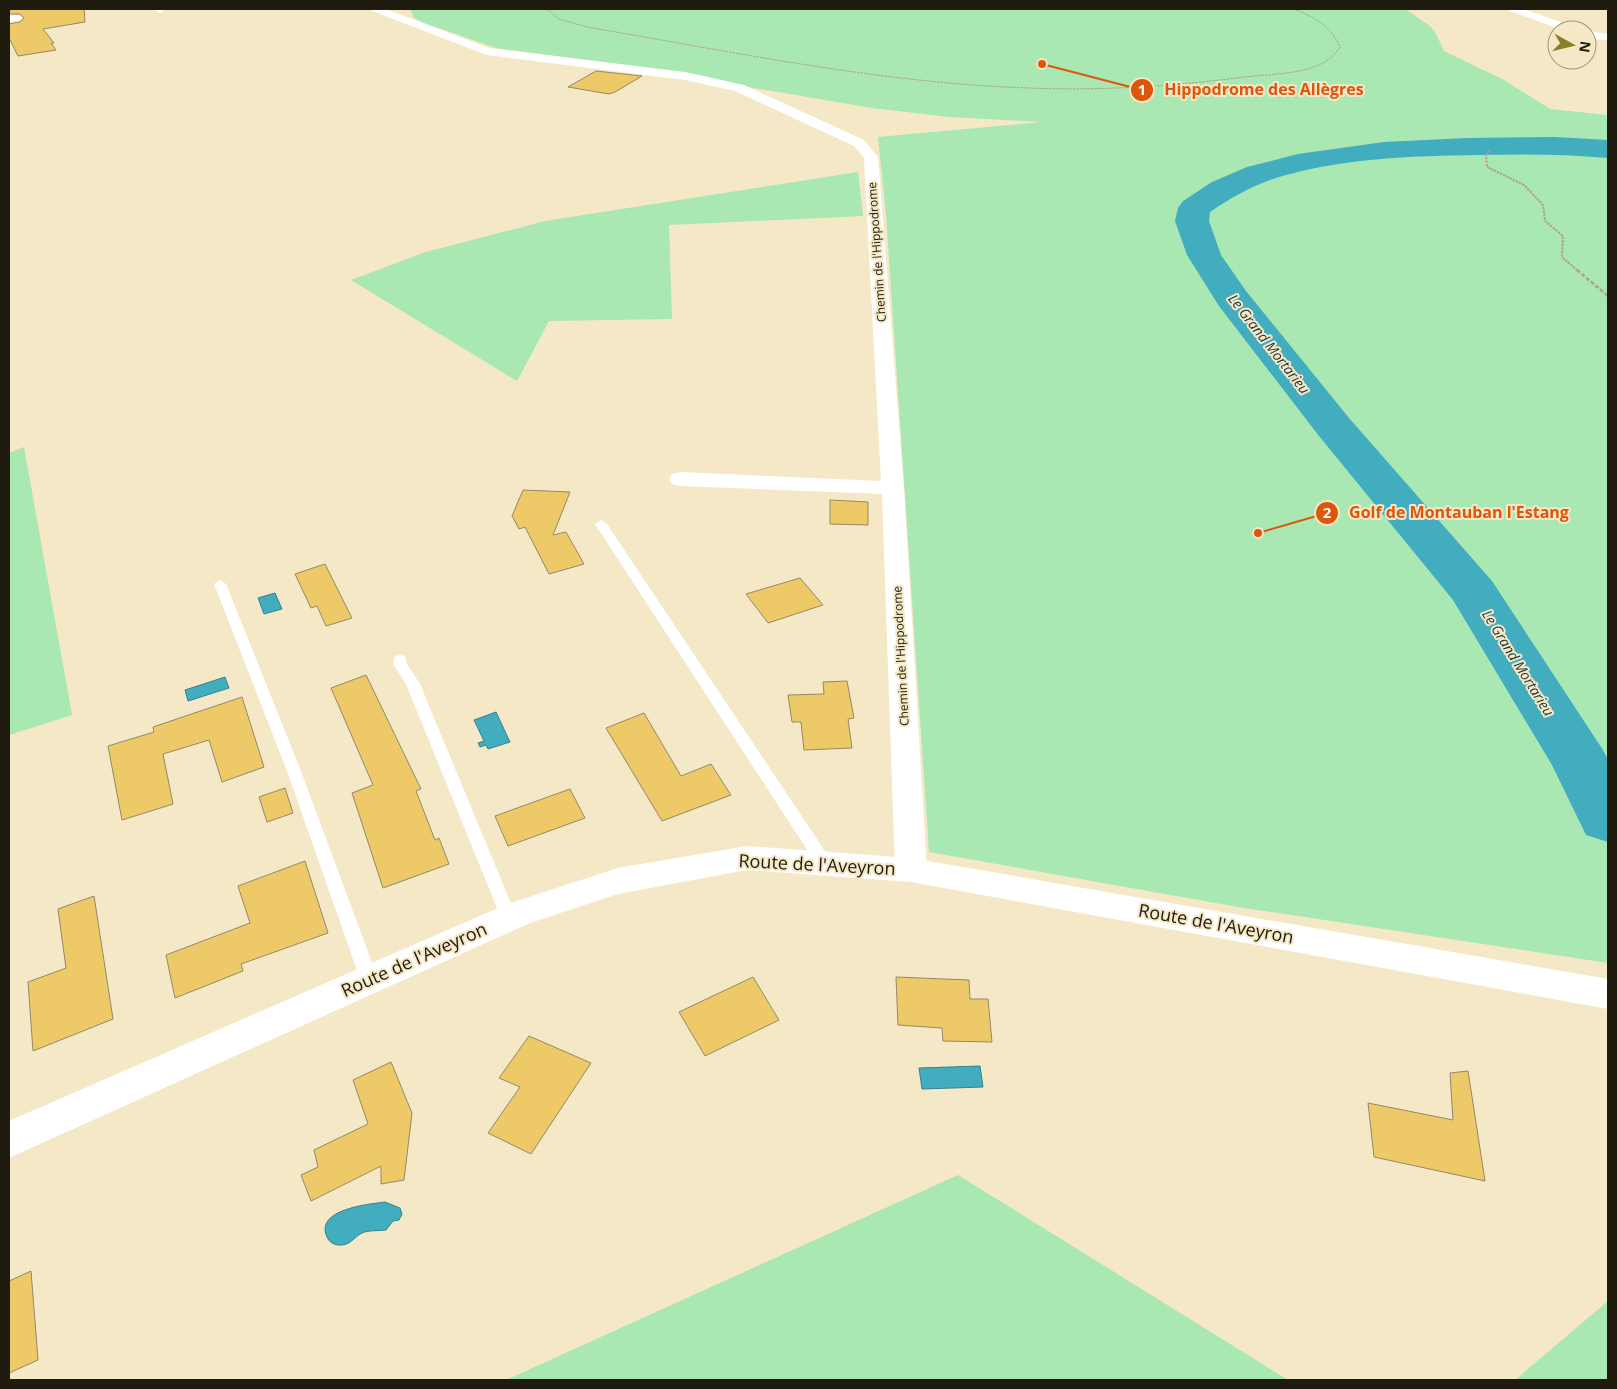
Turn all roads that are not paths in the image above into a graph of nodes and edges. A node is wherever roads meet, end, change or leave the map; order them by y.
1 (376, 9) edge
2 (1514, 9) edge
3 (1547, 21) edge
4 (680, 479) dead end
5 (893, 488) junction
6 (601, 524) dead end
7 (220, 584) dead end
8 (400, 659) dead end
9 (825, 864) junction
10 (911, 870) junction
11 (508, 918) junction
12 (370, 979) junction
13 (1608, 994) edge
14 (9, 1140) edge

1 - 5 street, Chemin de l'Hippodrome
2 - 3 street
4 - 5 street
5 - 10 street, Chemin de l'Hippodrome
6 - 9 lane
7 - 12 lane
8 - 11 lane
9 - 10 street, Route de l'Aveyron
9 - 11 street, Route de l'Aveyron
10 - 13 street, Route de l'Aveyron
11 - 12 street, Route de l'Aveyron
12 - 14 street, Route de l'Aveyron

